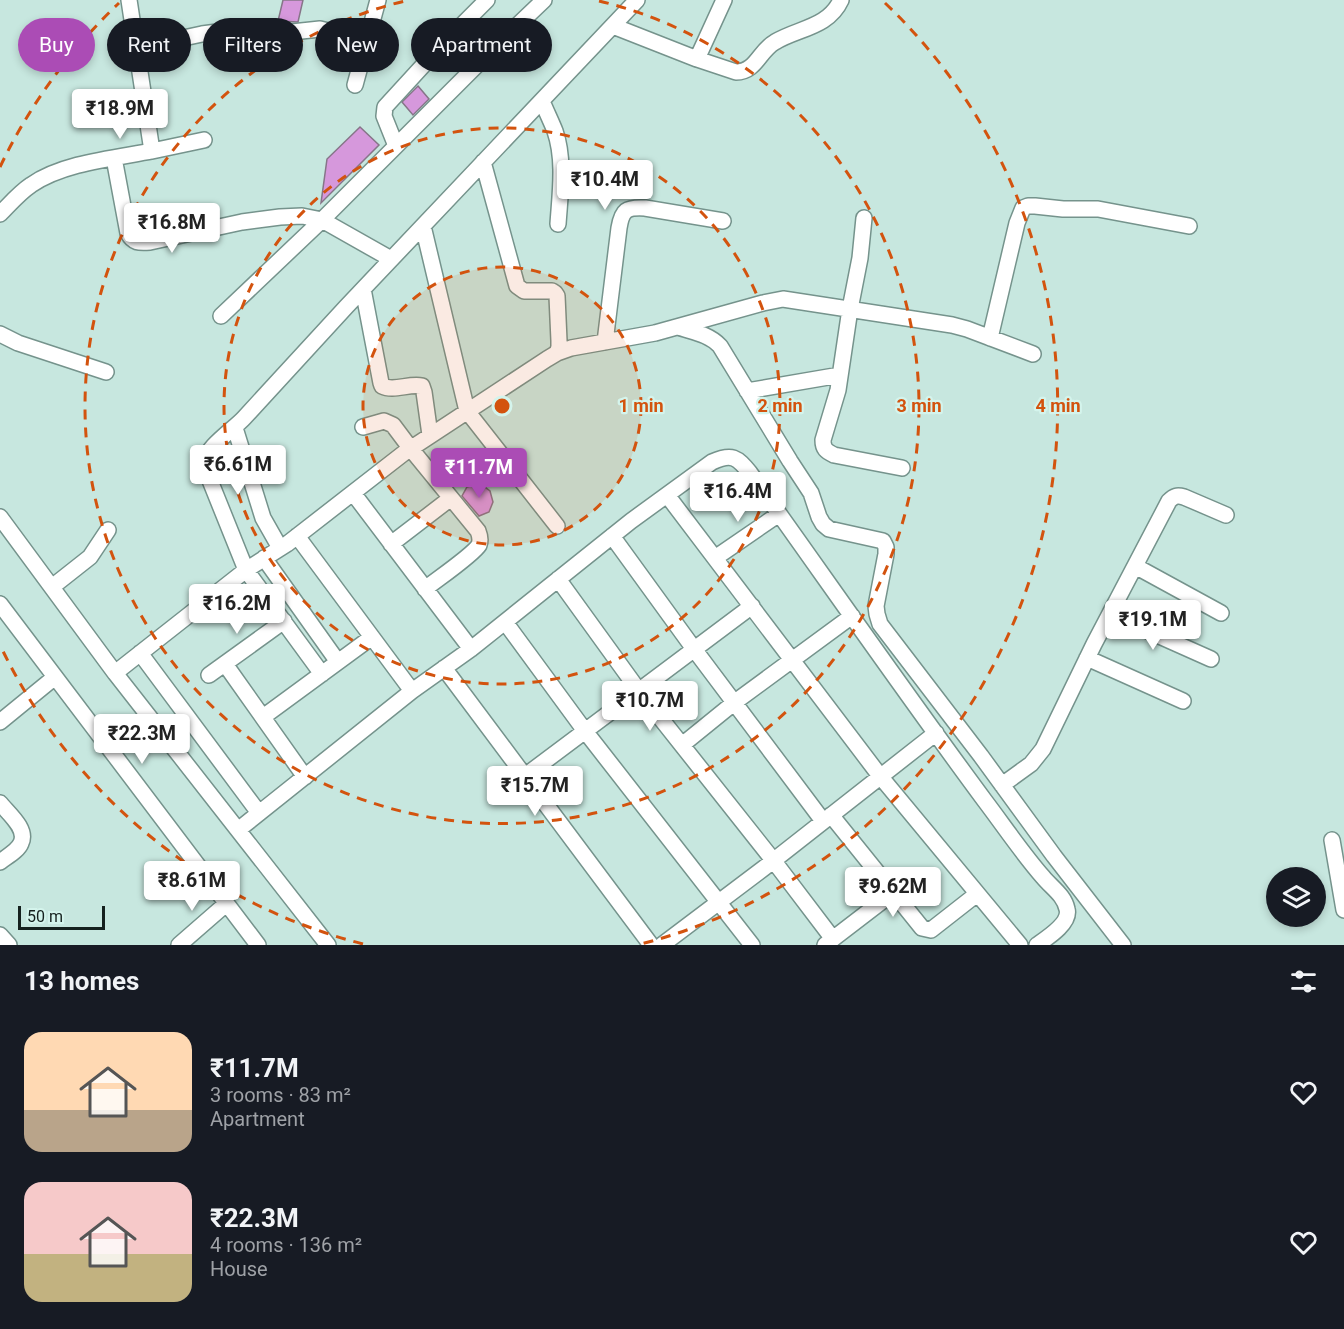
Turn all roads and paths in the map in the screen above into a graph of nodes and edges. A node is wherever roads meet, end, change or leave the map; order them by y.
1 (129, 0) edge
2 (378, 0) edge
3 (486, 0) edge
4 (544, 0) edge
5 (637, 0) edge
6 (724, 0) edge
7 (841, 0) edge
8 (132, 18) edge
9 (373, 18) edge
10 (613, 26) junction
11 (315, 30) edge
12 (191, 36) edge
13 (697, 59) junction
14 (140, 72) edge
15 (359, 72) edge
16 (355, 85) dead end
17 (542, 101) junction
18 (204, 140) dead end
19 (396, 146) junction
20 (152, 151) junction
21 (114, 158) junction
22 (483, 162) junction
23 (0, 214) edge
24 (864, 218) dead end
25 (322, 220) junction
26 (723, 221) dead end
27 (558, 224) dead end
28 (423, 226) junction
29 (1189, 226) dead end
30 (391, 260) junction
31 (363, 290) junction
32 (850, 309) junction
33 (221, 316) dead end
34 (678, 327) junction
35 (0, 334) edge
36 (990, 338) junction
37 (605, 342) junction
38 (557, 353) junction
39 (1033, 354) dead end
40 (106, 372) dead end
41 (840, 375) junction
42 (747, 391) junction
43 (467, 411) junction
44 (363, 427) dead end
45 (235, 428) junction
46 (430, 435) junction
47 (411, 449) junction
48 (902, 468) dead end
49 (353, 493) junction
50 (667, 495) junction
51 (451, 498) junction
52 (779, 514) junction
53 (1226, 515) dead end
54 (0, 518) edge
55 (557, 526) dead end
56 (108, 530) dead end
57 (297, 536) junction
58 (612, 536) junction
59 (391, 544) junction
60 (280, 548) junction
61 (264, 558) junction
62 (715, 558) junction
63 (1135, 566) junction
64 (246, 570) junction
65 (558, 579) junction
66 (51, 587) junction
67 (425, 589) junction
68 (0, 604) edge
69 (752, 606) junction
70 (1221, 613) dead end
71 (1110, 614) junction
72 (852, 616) junction
73 (284, 621) junction
74 (505, 622) junction
75 (372, 637) junction
76 (471, 649) junction
77 (694, 649) junction
78 (140, 653) junction
79 (1087, 658) junction
80 (1210, 658) dead end
81 (792, 660) junction
82 (338, 662) junction
83 (225, 664) junction
84 (444, 668) junction
85 (115, 673) junction
86 (322, 674) junction
87 (209, 675) dead end
88 (55, 677) junction
89 (412, 691) junction
90 (639, 691) junction
91 (1183, 701) dead end
92 (735, 702) junction
93 (263, 717) junction
94 (0, 722) edge
95 (585, 731) junction
96 (936, 733) junction
97 (682, 745) junction
98 (525, 776) junction
99 (880, 776) junction
100 (305, 777) junction
101 (1002, 785) junction
102 (0, 803) edge
103 (259, 813) junction
104 (827, 818) junction
105 (238, 830) junction
106 (1332, 840) dead end
107 (773, 860) junction
108 (0, 862) edge
109 (894, 892) junction
110 (978, 894) junction
111 (719, 902) junction
112 (226, 904) junction
113 (1344, 910) edge
114 (0, 935) edge
115 (829, 942) edge
116 (667, 943) edge
117 (9, 945) edge
118 (178, 945) edge
119 (258, 945) edge
120 (328, 945) edge
121 (651, 945) edge
122 (752, 945) edge
123 (1020, 945) edge
124 (1037, 945) edge
125 (1123, 945) edge

1 - 8 street
2 - 9 street
3 - 19 street
4 - 19 street
5 - 10 street
6 - 13 street
7 - 13 street
10 - 13 street
10 - 17 street
11 - 12 street
14 - 20 street
15 - 16 street
17 - 22 street
17 - 27 street
18 - 20 street
19 - 25 street
20 - 21 street
21 - 23 street
21 - 25 street
22 - 28 street
22 - 38 street
24 - 32 street
25 - 30 street
25 - 33 street
26 - 37 street
28 - 30 street
28 - 43 street
29 - 36 street
30 - 31 street
31 - 45 street
31 - 46 street
32 - 34 street
32 - 36 street
32 - 41 street
34 - 37 street
34 - 42 street
35 - 40 street
36 - 39 street
37 - 38 street
38 - 43 street
41 - 42 street
41 - 48 street
42 - 101 street
43 - 46 street
43 - 55 street
44 - 47 street
45 - 60 street
45 - 64 street
46 - 47 street
47 - 49 street
47 - 51 street
49 - 57 street
49 - 59 street
50 - 52 street
50 - 58 street
50 - 62 street
51 - 59 street
51 - 67 street
52 - 62 street
52 - 72 street
53 - 63 street
54 - 66 street
56 - 66 street
57 - 60 street
57 - 75 street
58 - 65 street
58 - 77 street
59 - 67 street
60 - 61 street
61 - 64 street
61 - 82 street
62 - 69 street
63 - 70 street
63 - 71 street
64 - 73 street
64 - 78 street
65 - 74 street
65 - 90 street
66 - 85 street
67 - 76 street
68 - 88 street
69 - 77 street
69 - 81 street
71 - 79 street
71 - 80 street
72 - 81 street
72 - 96 street
73 - 83 street
73 - 86 street
74 - 76 street
74 - 95 street
75 - 82 street
75 - 89 street
76 - 84 street
77 - 90 street
77 - 92 street
78 - 85 street
78 - 103 street
79 - 91 street
79 - 101 street
81 - 92 street
81 - 99 street
82 - 86 street
83 - 87 street
83 - 93 street
84 - 89 street
84 - 98 street
85 - 105 street
86 - 93 street
88 - 94 street
88 - 112 street
89 - 100 street
90 - 95 street
90 - 97 street
92 - 97 street
92 - 104 street
93 - 100 street
95 - 98 street
95 - 111 street
96 - 99 street
96 - 124 street
97 - 107 street
98 - 121 street
99 - 104 street
99 - 110 street
100 - 103 street
101 - 125 street
102 - 108 street
103 - 105 street
104 - 107 street
104 - 109 street
105 - 120 street
106 - 113 street
107 - 111 street
107 - 115 street
109 - 110 street
109 - 115 street
110 - 123 street
111 - 116 street
111 - 122 street
112 - 118 street
112 - 119 street
114 - 117 street

